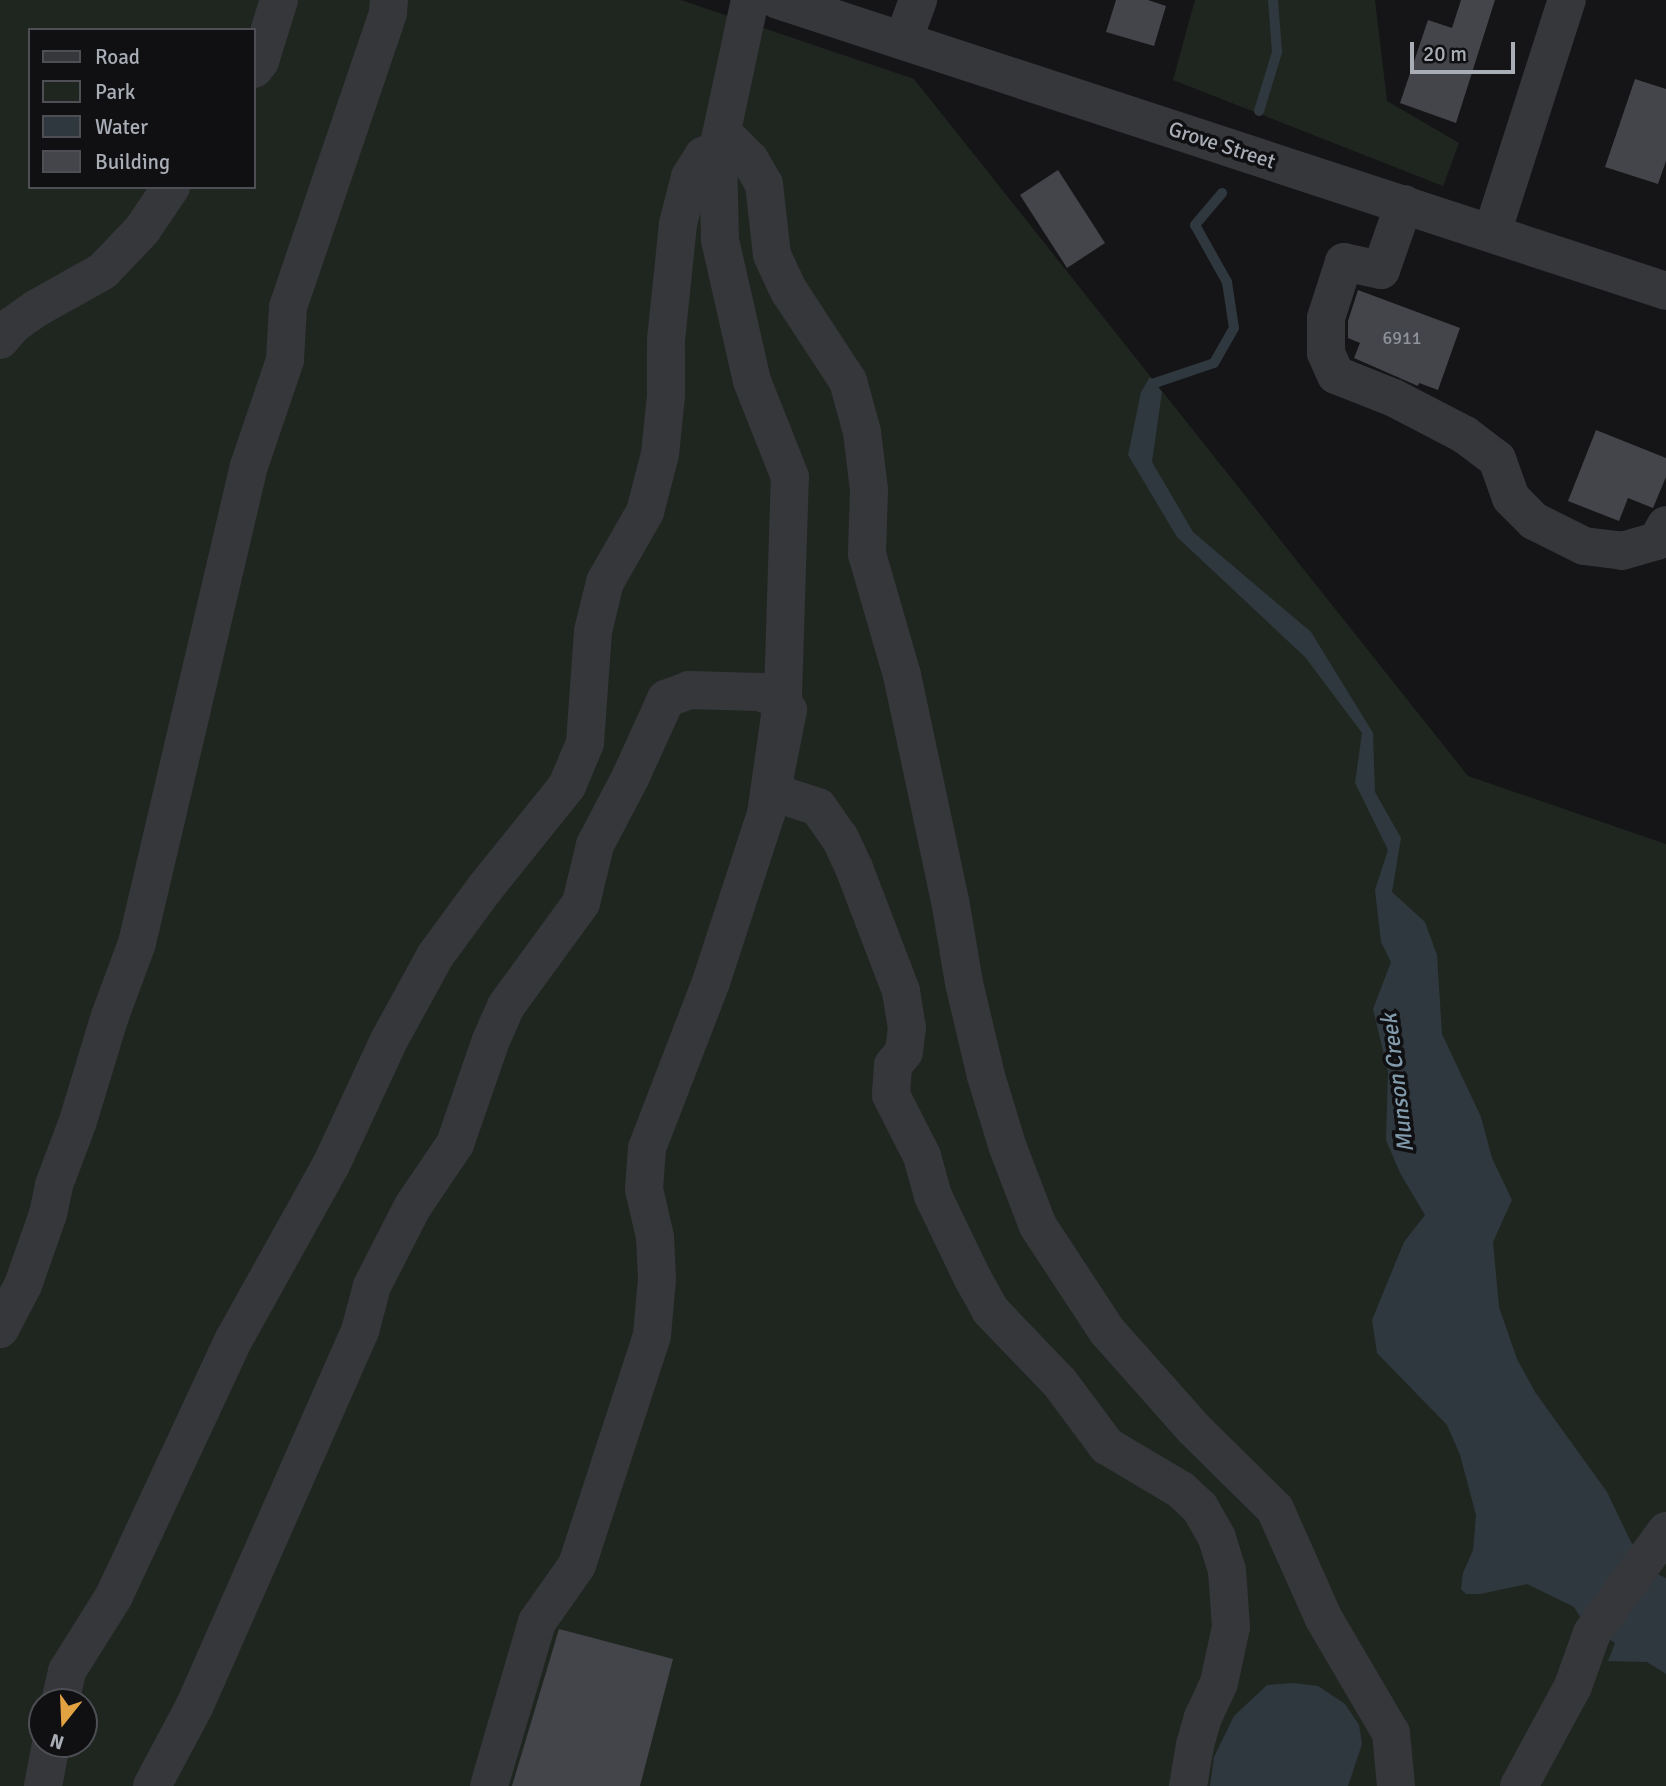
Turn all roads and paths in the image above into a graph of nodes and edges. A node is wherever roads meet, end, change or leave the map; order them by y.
1 (279, 0) edge
2 (389, 0) edge
3 (750, 0) edge
4 (778, 0) edge
5 (918, 0) edge
6 (1567, 0) edge
7 (904, 41) junction
8 (256, 66) edge
9 (718, 149) junction
10 (170, 189) edge
11 (1404, 204) junction
12 (1492, 233) junction
13 (1666, 291) edge
14 (0, 340) edge
15 (1666, 525) edge
16 (782, 704) junction
17 (0, 1329) edge
18 (1656, 1543) edge
19 (63, 1688) edge
20 (48, 1758) edge
21 (43, 1786) edge
22 (152, 1786) edge
23 (489, 1786) edge
24 (1188, 1786) edge
25 (1396, 1786) edge
26 (1519, 1786) edge

1 - 8 street
2 - 17 street
3 - 9 street
4 - 7 street, Grove Street
5 - 7 street
6 - 12 street
7 - 11 street, Grove Street
9 - 16 street
9 - 19 street
9 - 25 street
10 - 14 street
11 - 12 street, Grove Street
11 - 15 street
12 - 13 street, Grove Street
16 - 22 street
16 - 23 street
16 - 24 street
18 - 26 street
20 - 21 street

